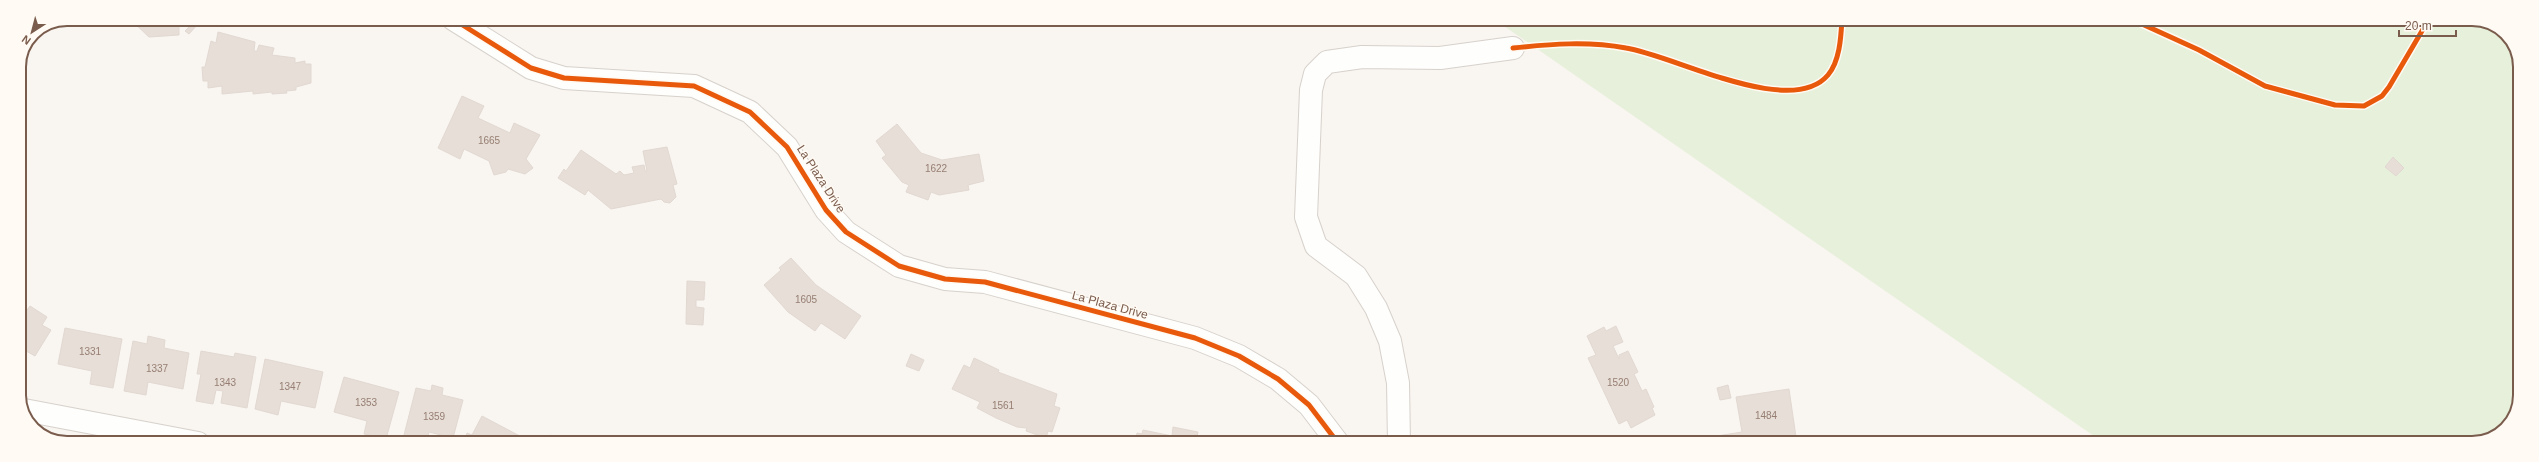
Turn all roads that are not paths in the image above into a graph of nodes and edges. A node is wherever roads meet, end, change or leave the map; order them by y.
1 (464, 26) edge
2 (1514, 48) dead end
3 (29, 411) edge
4 (161, 436) edge
5 (1333, 436) edge
6 (1399, 436) edge

1 - 5 street, La Plaza Drive
2 - 6 street
3 - 4 street

